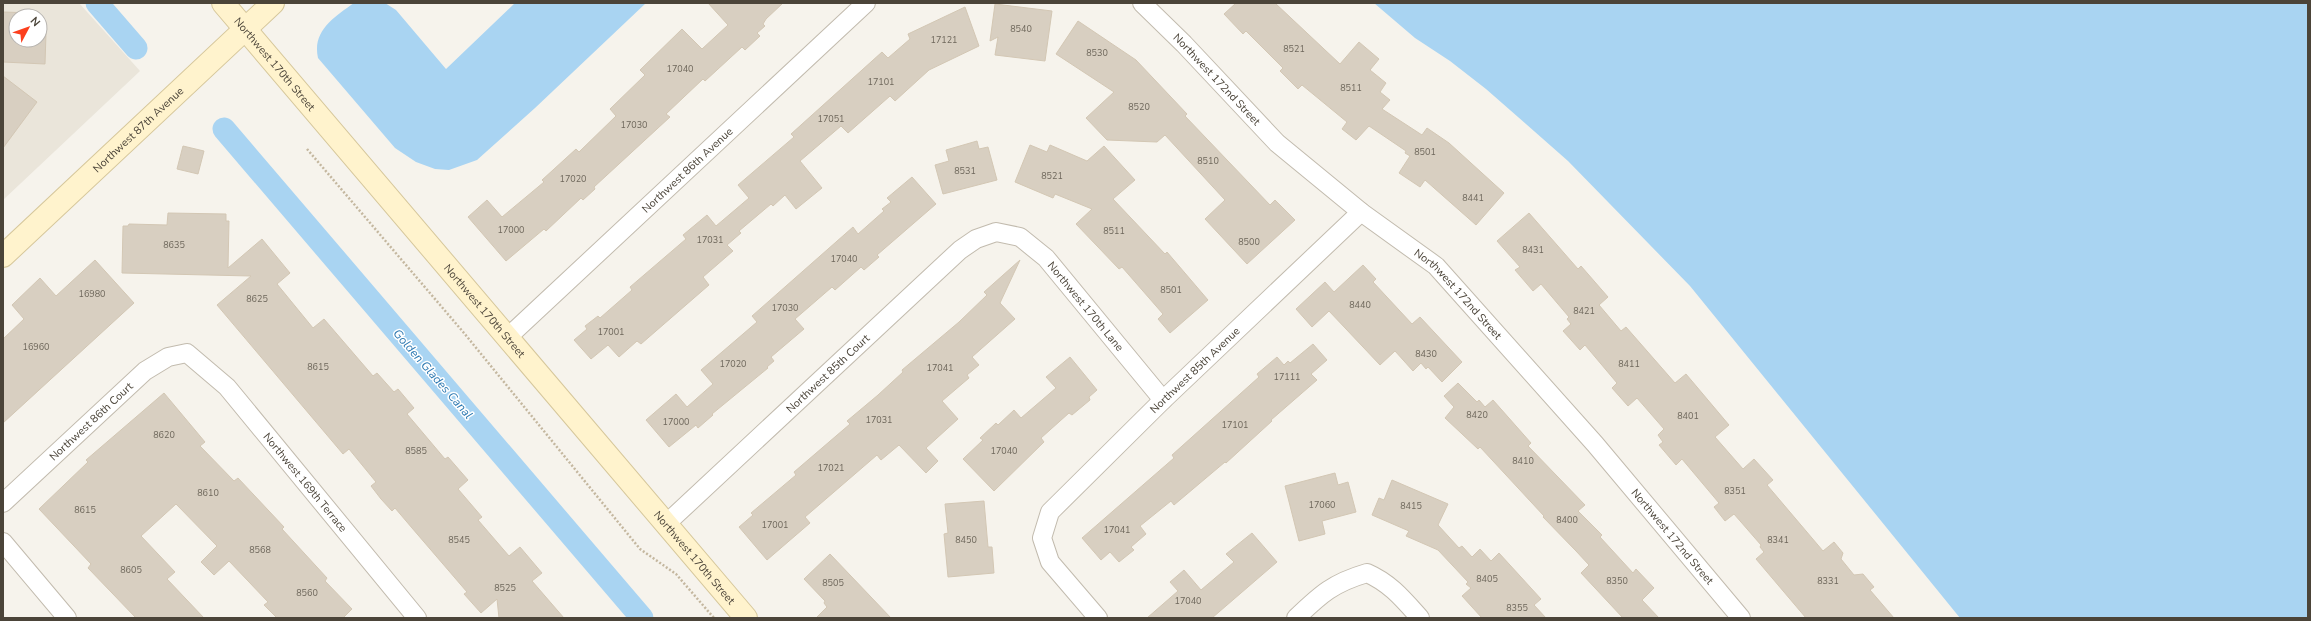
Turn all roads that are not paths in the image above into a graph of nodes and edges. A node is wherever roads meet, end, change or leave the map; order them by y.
1 (223, 3) edge
2 (273, 3) edge
3 (866, 3) edge
4 (1142, 3) edge
5 (246, 29) junction
6 (1361, 212) junction
7 (996, 232) joint
8 (3, 256) edge
9 (508, 337) junction
10 (187, 353) joint
11 (1163, 400) junction
12 (3, 503) edge
13 (666, 524) junction
14 (3, 542) edge
15 (66, 618) edge
16 (417, 618) edge
17 (746, 618) edge
18 (1098, 618) edge
19 (1296, 618) edge
20 (1420, 618) edge
21 (1741, 618) edge

1 - 5 street, Northwest 170th Street
2 - 5 street, Northwest 87th Avenue
3 - 9 street, Northwest 86th Avenue
4 - 6 street, Northwest 172nd Street
5 - 8 street, Northwest 87th Avenue
5 - 9 street, Northwest 170th Street
6 - 11 street, Northwest 85th Avenue
6 - 21 street, Northwest 172nd Street
7 - 11 street, Northwest 170th Lane
7 - 13 street, Northwest 85th Court
9 - 13 street, Northwest 170th Street
10 - 12 street, Northwest 86th Court
10 - 16 street, Northwest 169th Terrace
11 - 18 street, Northwest 85th Avenue
13 - 17 street, Northwest 170th Street
14 - 15 street
19 - 20 street

